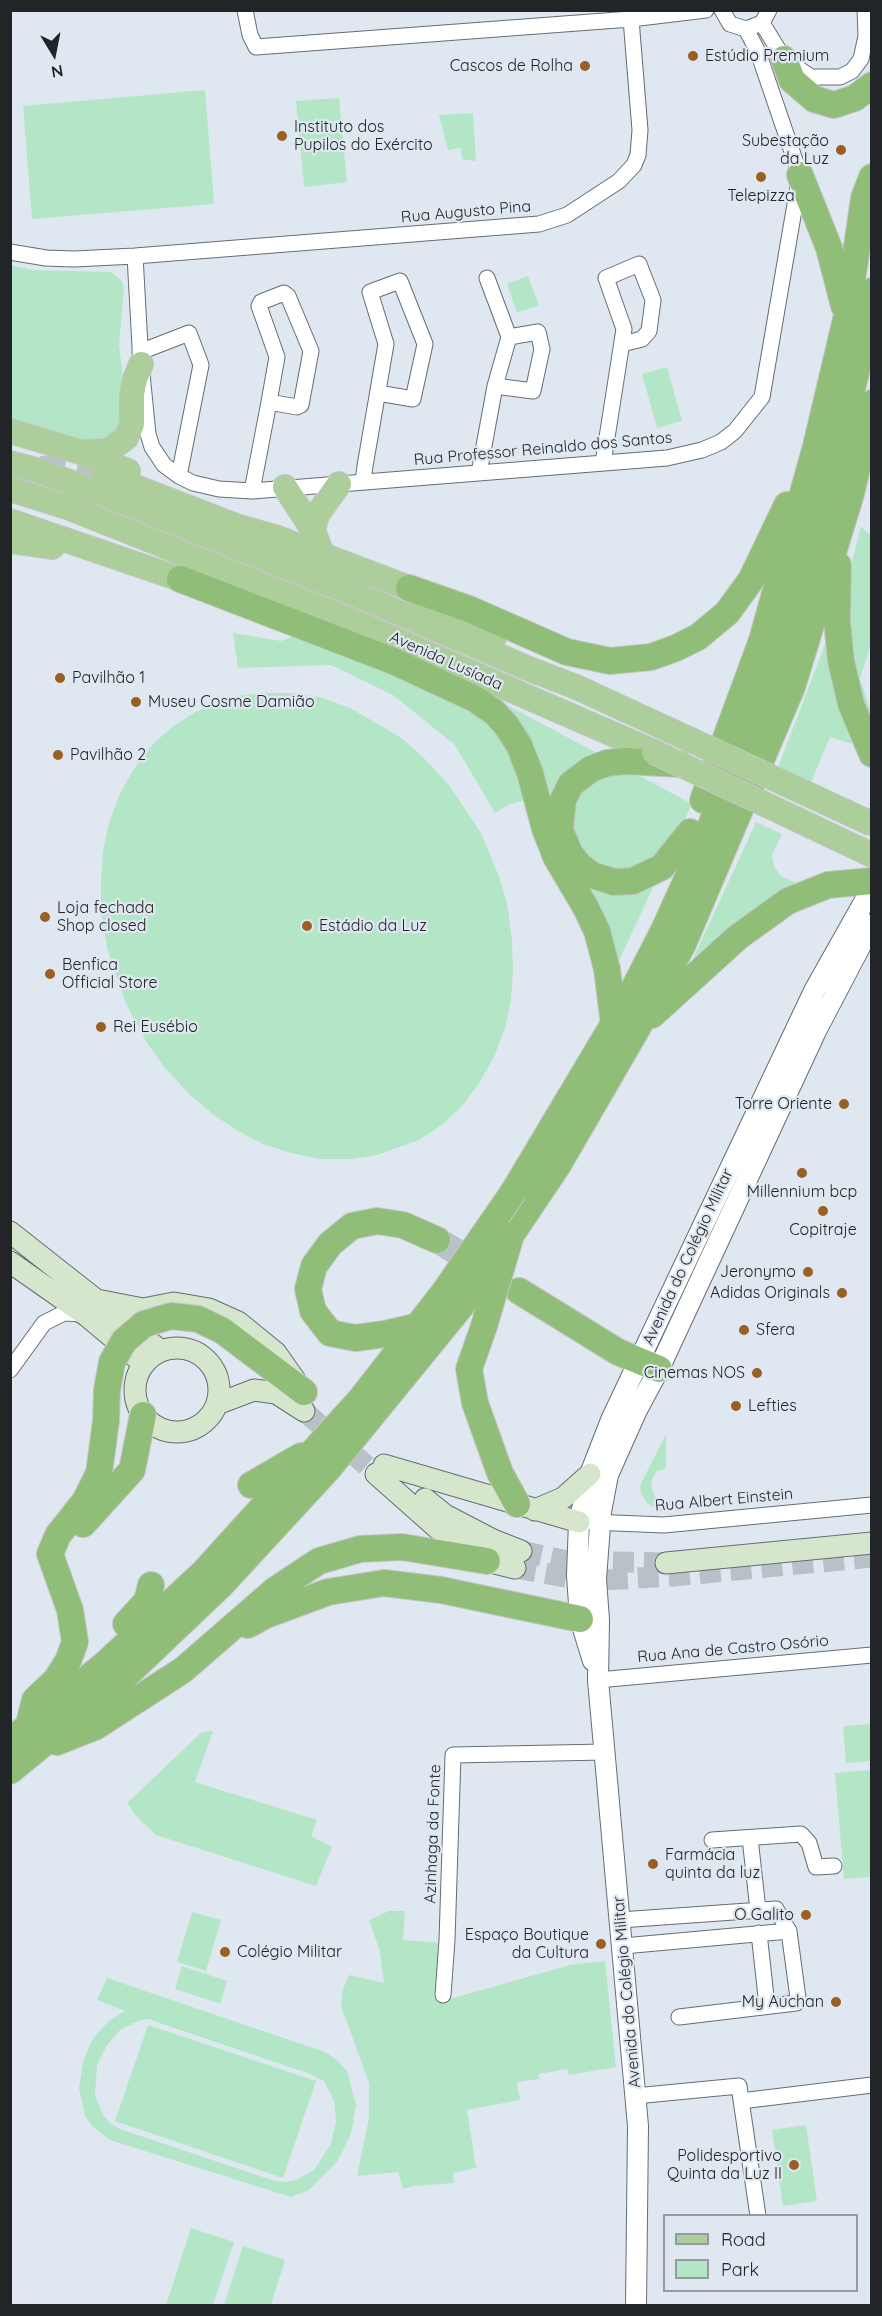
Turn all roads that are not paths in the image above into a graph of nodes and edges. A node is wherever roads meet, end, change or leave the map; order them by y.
1 (244, 10) edge
2 (706, 10) edge
3 (723, 10) edge
4 (865, 10) edge
5 (765, 17) edge
6 (631, 19) junction
7 (746, 29) junction
8 (784, 59) junction
9 (872, 85) edge
10 (800, 175) junction
11 (872, 177) edge
12 (10, 252) edge
13 (135, 256) junction
14 (487, 278) dead end
15 (872, 291) edge
16 (847, 315) junction
17 (509, 337) junction
18 (622, 344) junction
19 (140, 358) junction
20 (495, 386) junction
21 (378, 393) junction
22 (269, 402) junction
23 (872, 403) edge
24 (10, 431) edge
25 (10, 436) edge
26 (49, 441) junction
27 (816, 446) junction
28 (80, 452) junction
29 (10, 463) edge
30 (603, 463) junction
31 (478, 473) junction
32 (104, 475) tunnel mouth
33 (179, 476) junction
34 (363, 481) junction
35 (339, 484) junction
36 (285, 488) junction
37 (10, 489) edge
38 (252, 490) junction
39 (10, 521) edge
40 (313, 530) junction
41 (839, 531) junction
42 (275, 537) junction
43 (10, 541) edge
44 (322, 554) junction
45 (134, 562) junction
46 (180, 579) junction
47 (409, 588) junction
48 (348, 619) junction
49 (576, 687) junction
50 (872, 754) edge
51 (680, 764) junction
52 (872, 824) edge
53 (690, 832) junction
54 (872, 855) edge
55 (869, 894) edge
56 (872, 924) edge
57 (663, 932) junction
58 (626, 1026) junction
59 (523, 1198) junction
60 (10, 1232) edge
61 (511, 1235) junction
62 (437, 1240) tunnel mouth
63 (10, 1262) edge
64 (42, 1283) junction
65 (519, 1291) dead end
66 (453, 1298) junction
67 (92, 1308) junction
68 (45, 1323) junction
69 (419, 1326) junction
70 (629, 1355) junction
71 (152, 1357) junction
72 (12, 1366) edge
73 (307, 1401) junction
74 (217, 1404) junction
75 (143, 1415) junction
76 (318, 1448) junction
77 (380, 1469) junction
78 (590, 1474) junction
79 (251, 1485) dead end
80 (872, 1505) edge
81 (526, 1507) junction
82 (589, 1522) junction
83 (872, 1543) edge
84 (487, 1561) junction
85 (666, 1563) tunnel mouth
86 (60, 1584) junction
87 (151, 1585) dead end
88 (580, 1618) junction
89 (213, 1644) junction
90 (126, 1645) junction
91 (872, 1655) edge
92 (598, 1680) junction
93 (25, 1740) edge
94 (605, 1752) junction
95 (10, 1771) edge
96 (750, 1838) junction
97 (712, 1840) dead end
98 (834, 1866) dead end
99 (758, 1910) junction
100 (620, 1920) junction
101 (789, 1931) junction
102 (759, 1934) junction
103 (623, 1946) junction
104 (442, 1995) dead end
105 (767, 2007) junction
106 (679, 2017) dead end
107 (872, 2085) edge
108 (635, 2096) junction
109 (741, 2101) junction
110 (758, 2214) edge
111 (636, 2306) edge

1 - 6 street
2 - 6 street
3 - 7 street
4 - 8 street
5 - 7 street
5 - 8 street
6 - 13 street, Rua Augusto Pina
7 - 10 street, Rua Professor Reinaldo dos Santos
8 - 9 highway
10 - 16 highway
10 - 30 street, Rua Professor Reinaldo dos Santos
11 - 16 highway
12 - 13 street, Rua Augusto Pina
13 - 19 street, Rua Professor Reinaldo dos Santos
14 - 17 street
15 - 57 highway
16 - 27 highway
17 - 20 street
17 - 20 street
18 - 18 street
18 - 30 street
19 - 28 main road
19 - 33 street, Rua Professor Reinaldo dos Santos
19 - 33 street
20 - 31 street
21 - 21 street
21 - 34 street
22 - 22 street
22 - 38 street
23 - 41 highway
24 - 26 main road
25 - 26 main road
26 - 28 main road
27 - 47 highway
27 - 53 highway
28 - 42 main road
29 - 49 main road, Avenida Lusíada
30 - 31 street, Rua Professor Reinaldo dos Santos
31 - 34 street, Rua Professor Reinaldo dos Santos
32 - 42 main road
33 - 38 street, Rua Professor Reinaldo dos Santos
34 - 35 street, Rua Professor Reinaldo dos Santos
35 - 36 street, Rua Professor Reinaldo dos Santos
35 - 40 main road
36 - 38 street, Rua Professor Reinaldo dos Santos
36 - 40 main road
37 - 48 main road, Avenida Lusíada
39 - 45 main road
40 - 44 main road
41 - 50 highway
41 - 58 highway
42 - 44 main road
43 - 45 main road
44 - 47 main road
45 - 46 main road
46 - 48 main road
46 - 58 highway
47 - 49 main road
48 - 51 main road, Avenida Lusíada, bridge
49 - 52 main road, Avenida Lusíada, bridge
51 - 53 highway
51 - 54 main road, Avenida Lusíada, bridge
53 - 57 highway
55 - 58 highway
55 - 70 street, Avenida do Colégio Militar
56 - 70 street, Avenida do Colégio Militar
57 - 58 highway
58 - 59 highway
59 - 61 highway
59 - 66 highway, bridge
60 - 67 main road
61 - 66 highway, bridge
61 - 81 highway, bridge
62 - 69 highway
63 - 64 main road
64 - 67 main road
64 - 68 street
65 - 70 highway
66 - 69 highway
66 - 93 highway
67 - 68 street
67 - 71 main road
67 - 73 main road
68 - 72 street
69 - 76 highway
70 - 78 street, Avenida do Colégio Militar
70 - 82 street, Avenida do Colégio Militar
71 - 74 main road
71 - 75 main road
73 - 74 main road
73 - 86 highway, bridge
74 - 75 main road
75 - 86 highway
76 - 79 highway
76 - 90 highway
77 - 81 main road
77 - 84 main road
77 - 84 main road
78 - 81 main road
78 - 82 street, Avenida do Colégio Militar
80 - 82 street, Rua Albert Einstein
81 - 82 main road
82 - 88 street, Avenida do Colégio Militar
82 - 92 street, Avenida do Colégio Militar
83 - 85 main road
84 - 89 highway
86 - 93 highway
87 - 90 highway
88 - 89 highway
88 - 92 street, Avenida do Colégio Militar
89 - 93 highway
90 - 93 highway
91 - 92 street, Rua Ana de Castro Osório
92 - 94 street, Avenida do Colégio Militar
93 - 95 highway
94 - 100 street, Avenida do Colégio Militar
94 - 104 street, Azinhaga da Fonte
96 - 97 street
96 - 98 street
96 - 99 street
99 - 100 street
99 - 101 street
100 - 103 street, Avenida do Colégio Militar
101 - 102 street
101 - 105 street
102 - 103 street
102 - 105 street
103 - 108 street, Avenida do Colégio Militar
105 - 106 street
107 - 109 street
108 - 109 street
108 - 111 street, Avenida do Colégio Militar
109 - 110 street

